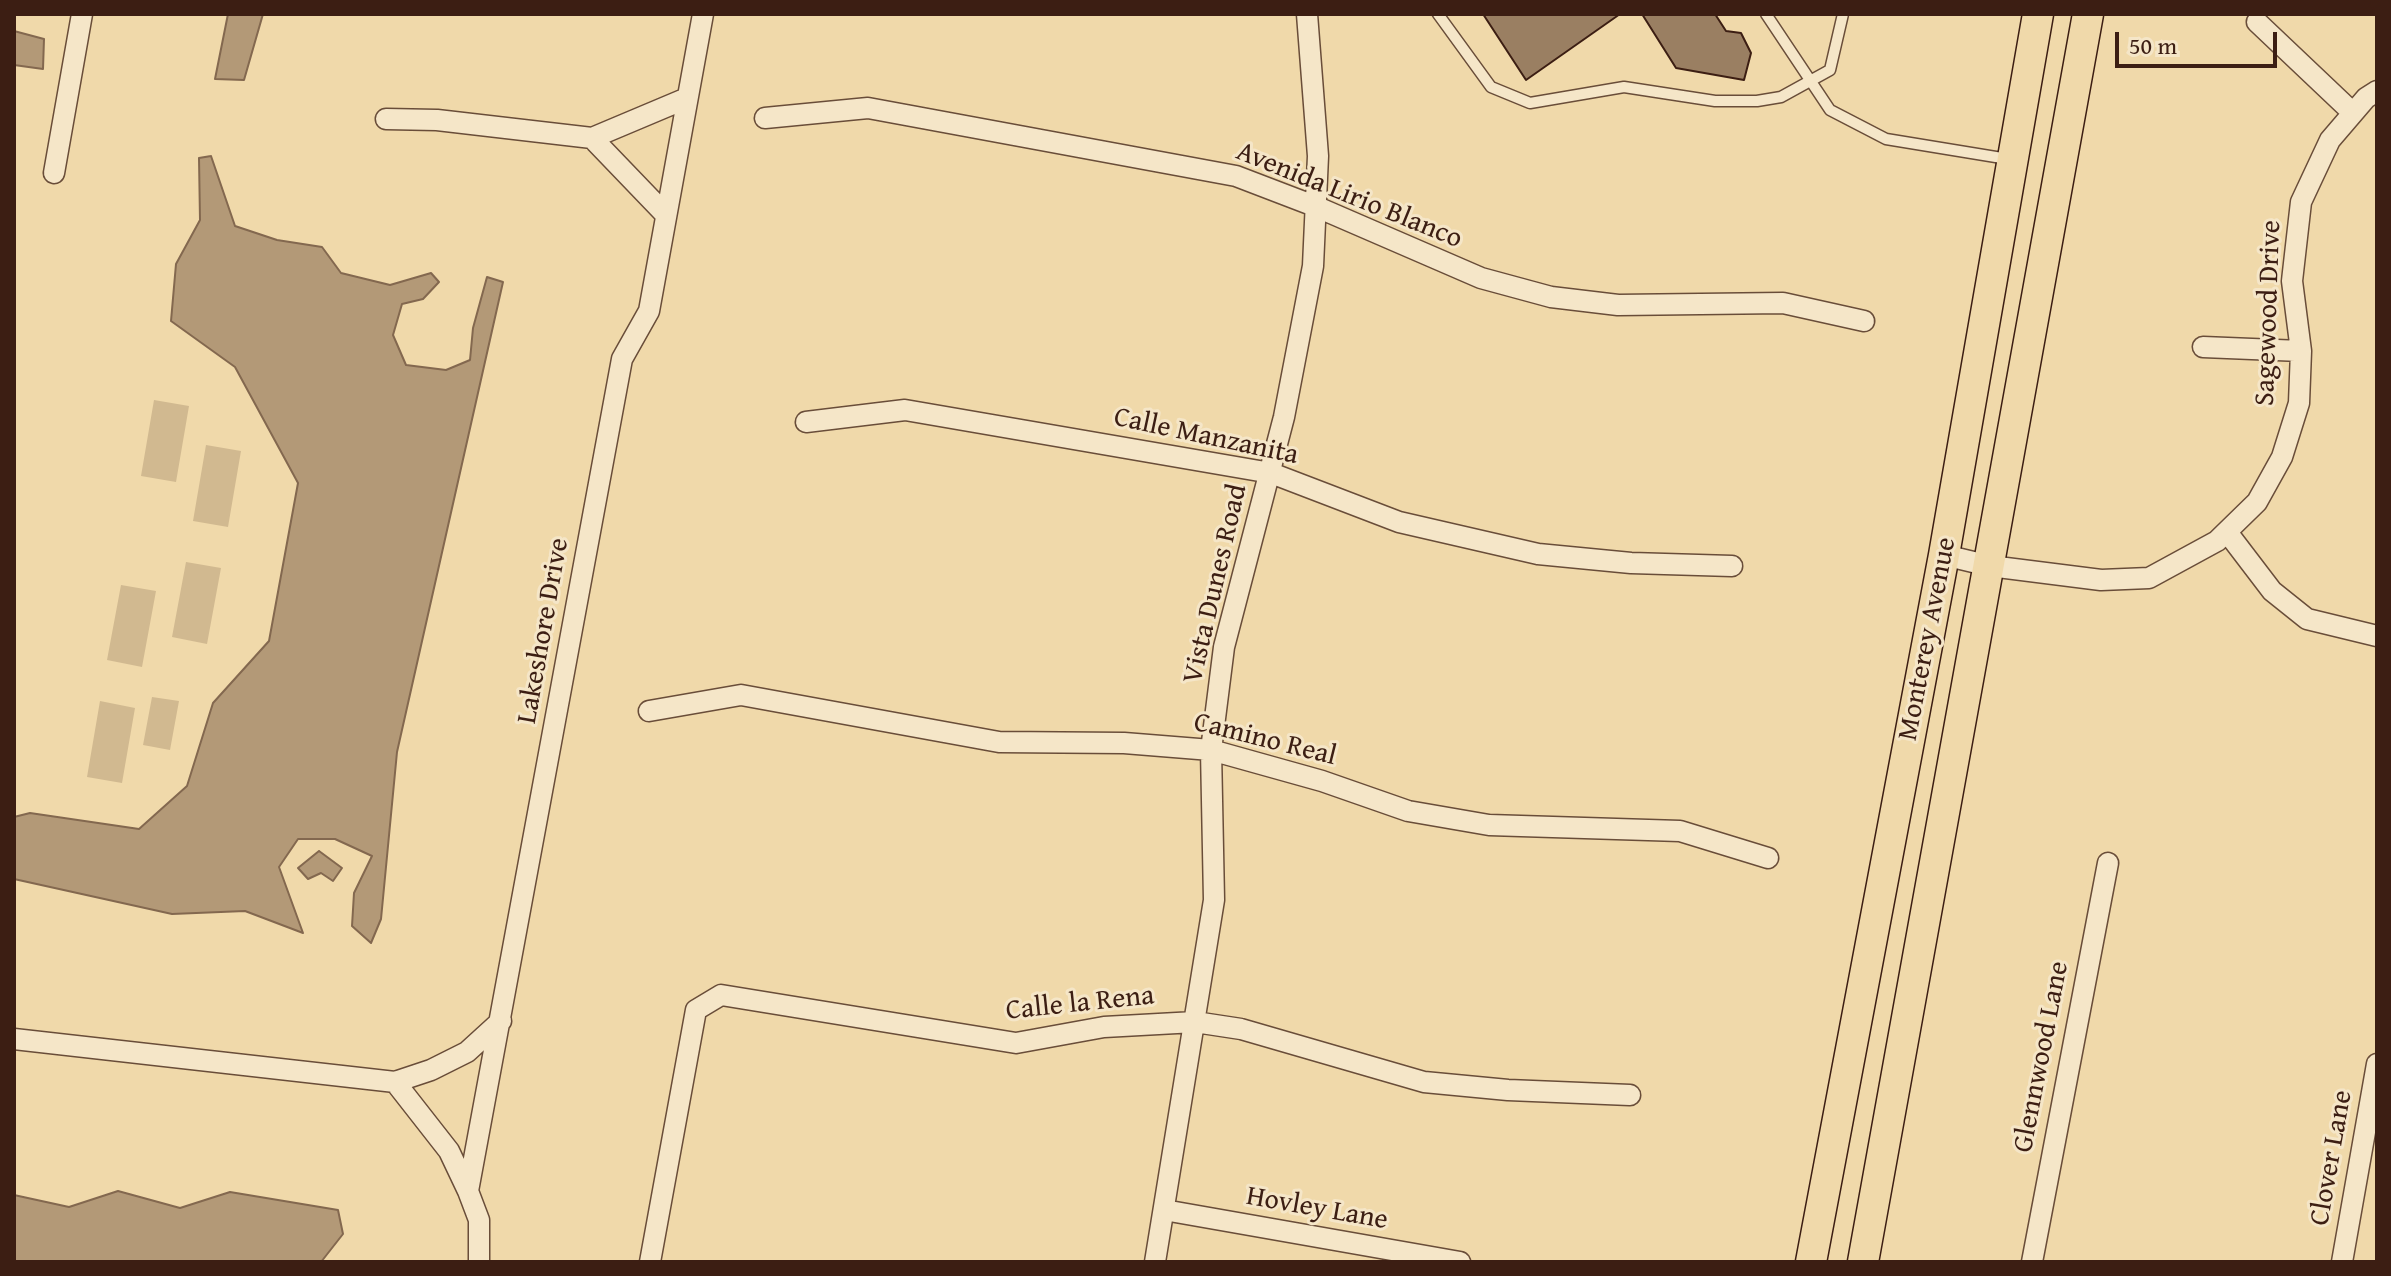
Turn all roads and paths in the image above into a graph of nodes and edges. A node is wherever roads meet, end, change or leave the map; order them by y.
1 (82, 14) edge
2 (703, 14) edge
3 (1307, 14) edge
4 (1438, 14) edge
5 (1766, 14) edge
6 (1843, 14) edge
7 (2038, 14) edge
8 (2088, 14) edge
9 (2257, 22) dead end
10 (1810, 80) junction
11 (2377, 91) edge
12 (687, 98) junction
13 (2353, 113) junction
14 (765, 118) dead end
15 (386, 119) dead end
16 (592, 138) junction
17 (2014, 159) junction
18 (54, 173) dead end
19 (1317, 207) junction
20 (666, 215) junction
21 (1864, 321) dead end
22 (2203, 347) dead end
23 (2301, 351) junction
24 (806, 422) dead end
25 (1271, 473) junction
26 (2227, 532) junction
27 (1944, 555) junction
28 (1732, 566) dead end
29 (1990, 566) junction
30 (2377, 636) edge
31 (649, 711) dead end
32 (1211, 750) junction
33 (1768, 858) dead end
34 (2108, 863) dead end
35 (501, 1021) junction
36 (1195, 1022) junction
37 (14, 1039) edge
38 (2377, 1064) edge
39 (395, 1082) junction
40 (1630, 1095) dead end
41 (468, 1191) junction
42 (1164, 1210) junction
43 (479, 1262) edge
44 (650, 1262) edge
45 (1155, 1262) edge
46 (1460, 1262) edge
47 (1811, 1262) edge
48 (1863, 1262) edge
49 (2032, 1262) edge
50 (2342, 1262) edge

1 - 18 street
2 - 12 street, Lakeshore Drive
3 - 19 street, Vista Dunes Road
4 - 10 lane
5 - 10 lane
6 - 10 lane
7 - 17 main road, Monterey Avenue
8 - 29 main road, Monterey Avenue
9 - 13 street
10 - 17 lane
11 - 13 street, Sagewood Drive
12 - 16 street
12 - 20 street, Lakeshore Drive
13 - 23 street, Sagewood Drive
14 - 19 street, Avenida Lirio Blanco
15 - 16 street
16 - 20 street
17 - 27 main road, Monterey Avenue
19 - 21 street, Avenida Lirio Blanco
19 - 25 street, Vista Dunes Road
20 - 35 street, Lakeshore Drive
22 - 23 street
23 - 26 street, Sagewood Drive
24 - 25 street, Calle Manzanita
25 - 28 street, Calle Manzanita
25 - 32 street, Vista Dunes Road
26 - 29 street, Sagewood Drive
26 - 30 street
27 - 29 street, Sagewood Drive
27 - 47 main road, Monterey Avenue
29 - 48 main road, Monterey Avenue
31 - 32 street, Camino Real
32 - 33 street, Camino Real
32 - 36 street, Vista Dunes Road
34 - 49 street, Glennwood Lane
35 - 39 street
35 - 41 street, Lakeshore Drive
36 - 40 street, Calle la Rena
36 - 42 street, Vista Dunes Road
36 - 44 street, Calle la Rena
37 - 39 street
38 - 50 street, Clover Lane
39 - 41 street
41 - 43 street, Lakeshore Drive
42 - 45 street, Vista Dunes Road
42 - 46 street, Hovley Lane

